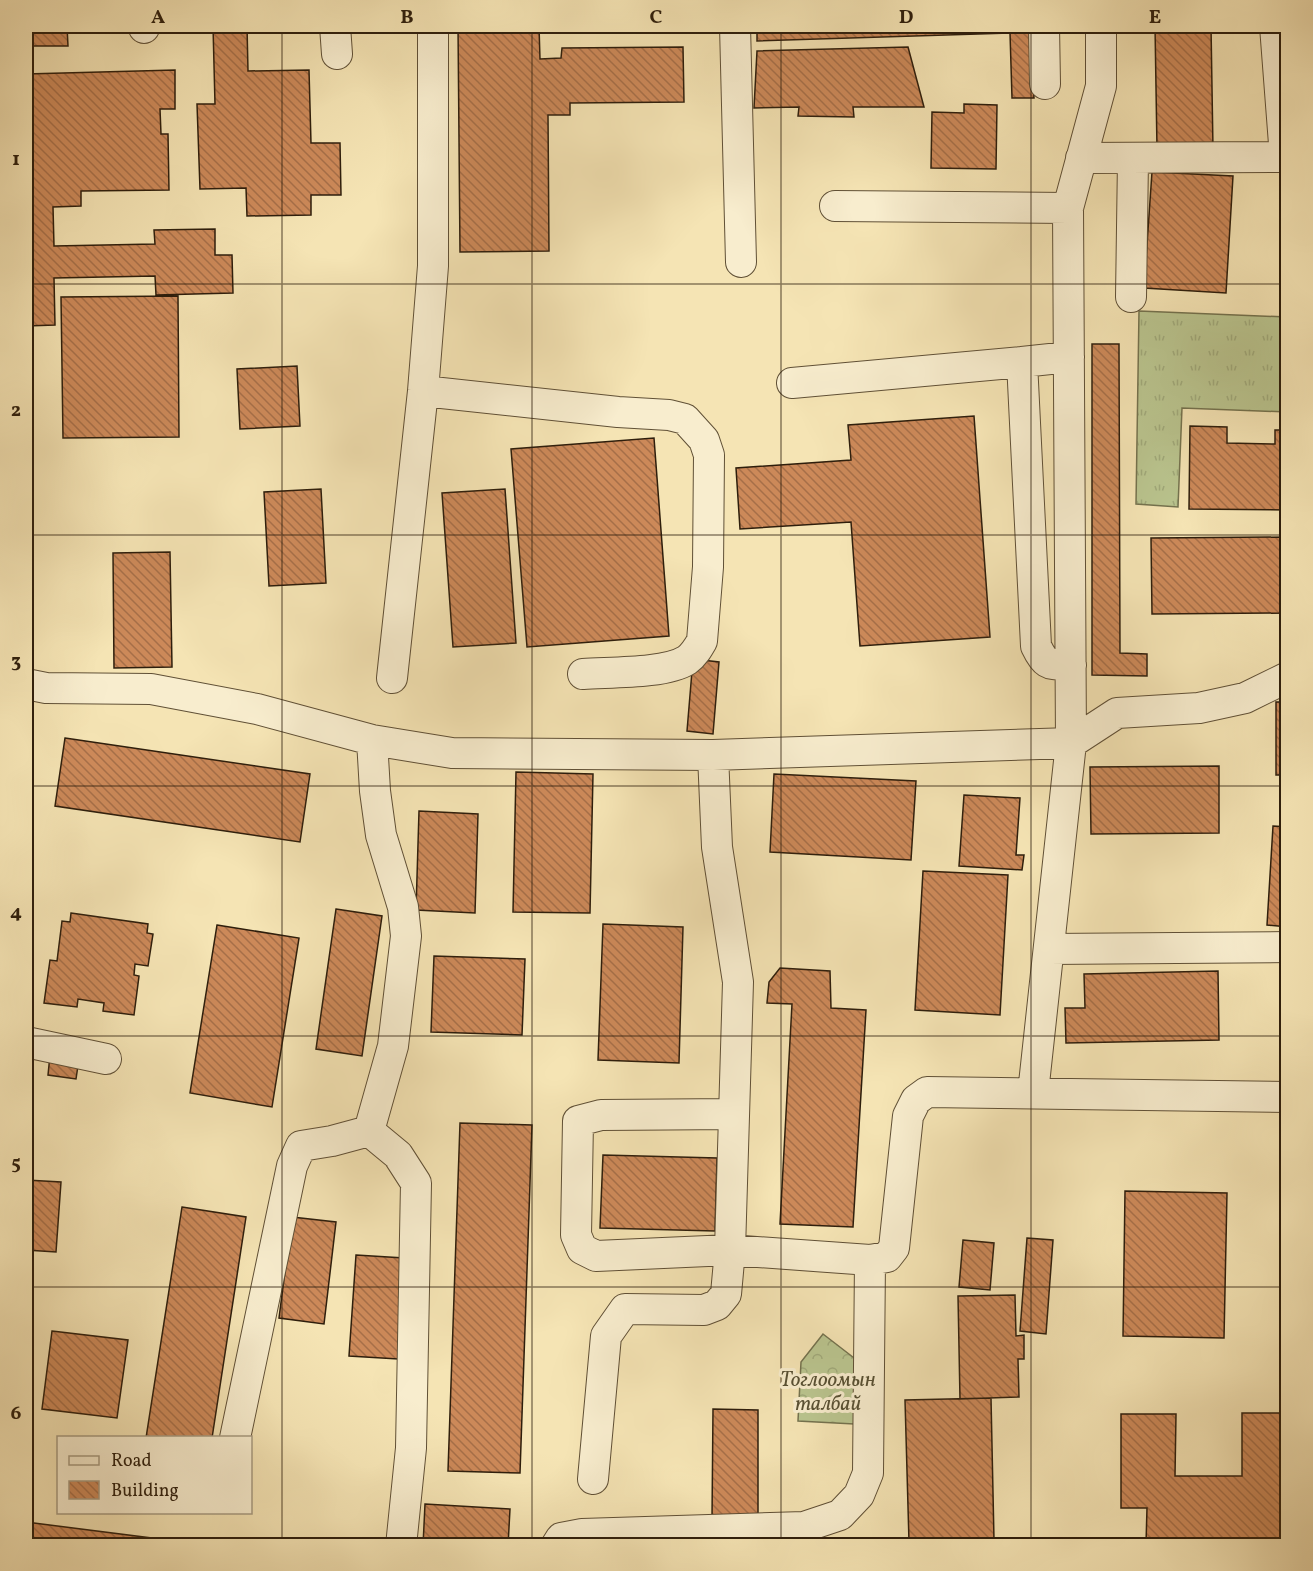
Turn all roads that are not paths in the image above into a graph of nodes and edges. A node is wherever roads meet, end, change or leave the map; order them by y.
1 (433, 26) edge
2 (735, 26) edge
3 (1044, 26) edge
4 (1101, 26) edge
5 (1275, 26) edge
6 (1045, 84) dead end
7 (1286, 157) edge
8 (1081, 158) junction
9 (1133, 159) junction
10 (835, 206) dead end
11 (1068, 208) junction
12 (741, 262) dead end
13 (1131, 297) dead end
14 (1069, 357) junction
15 (1022, 362) junction
16 (792, 383) dead end
17 (423, 391) junction
18 (1071, 665) junction
19 (583, 674) dead end
20 (1287, 677) edge
21 (392, 678) dead end
22 (26, 684) edge
23 (372, 740) junction
24 (1071, 743) junction
25 (713, 755) junction
26 (1287, 947) edge
27 (1049, 949) junction
28 (26, 1042) edge
29 (106, 1059) dead end
30 (1033, 1093) junction
31 (1287, 1097) edge
32 (734, 1114) junction
33 (369, 1131) junction
34 (730, 1251) junction
35 (870, 1260) junction
36 (235, 1436) edge
37 (593, 1479) dead end
38 (401, 1545) edge
39 (556, 1545) edge

1 - 17 street
2 - 12 street
3 - 6 street
4 - 8 street
5 - 7 street
7 - 9 street
8 - 9 street
8 - 11 street
9 - 13 street
10 - 11 street
11 - 14 street
14 - 15 street
14 - 18 street
15 - 16 street
15 - 18 street
17 - 19 street
17 - 21 street
18 - 24 street
20 - 24 street
22 - 23 street
23 - 25 street
23 - 33 street
24 - 25 street
24 - 27 street
25 - 32 street
26 - 27 street
27 - 30 street
28 - 29 street
30 - 31 street
30 - 35 street
32 - 34 street
32 - 34 street
33 - 36 street
33 - 38 street
34 - 35 street
34 - 37 street
35 - 39 street

